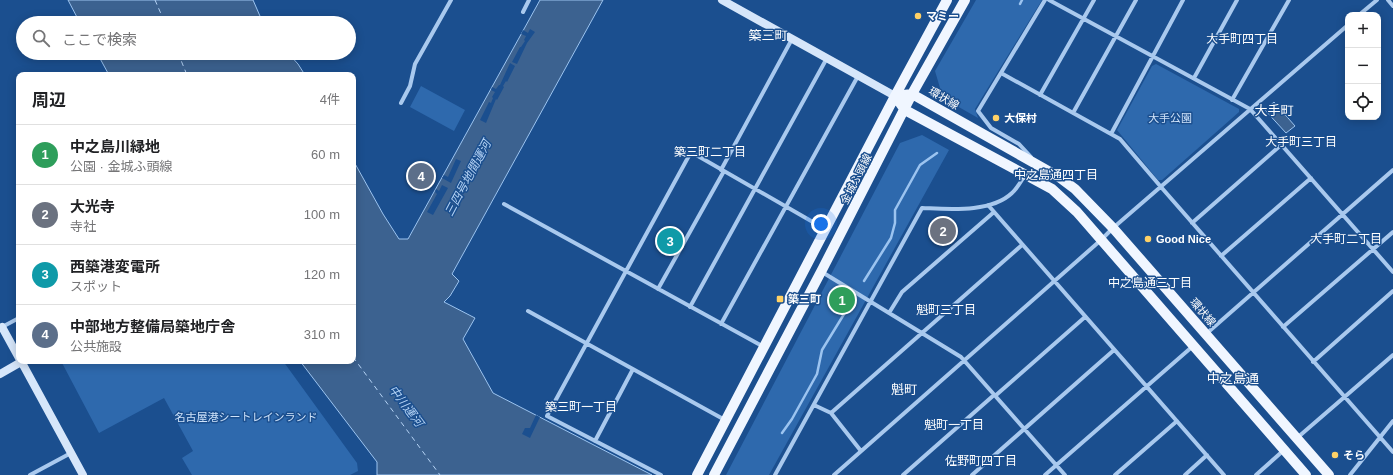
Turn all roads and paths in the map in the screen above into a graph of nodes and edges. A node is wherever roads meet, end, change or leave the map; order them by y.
1 (451, 0) edge
2 (529, 0) edge
3 (722, 0) edge
4 (947, 0) edge
5 (965, 0) edge
6 (1045, 0) edge
7 (1049, 0) edge
8 (1094, 0) edge
9 (1136, 0) edge
10 (1183, 0) edge
11 (1237, 0) edge
12 (1289, 0) edge
13 (1376, 0) edge
14 (1388, 0) edge
15 (1393, 6) edge
16 (523, 12) dead end
17 (1362, 12) edge
18 (1084, 19) junction
19 (1345, 28) edge
20 (1116, 37) junction
21 (792, 39) junction
22 (1152, 56) junction
23 (827, 58) junction
24 (1001, 73) junction
25 (858, 76) junction
26 (1194, 78) junction
27 (912, 94) junction
28 (1040, 95) junction
29 (895, 96) junction
30 (1232, 100) junction
31 (401, 103) dead end
32 (1250, 109) junction
33 (905, 110) junction
34 (1073, 113) junction
35 (1110, 134) junction
36 (1281, 145) junction
37 (1038, 164) junction
38 (723, 170) junction
39 (1393, 170) edge
40 (1025, 175) junction
41 (1310, 178) junction
42 (1161, 187) junction
43 (754, 189) junction
44 (504, 204) dead end
45 (988, 205) junction
46 (785, 206) junction
47 (994, 212) junction
48 (1342, 214) junction
49 (1192, 223) junction
50 (1113, 228) junction
51 (826, 229) junction
52 (1393, 232) edge
53 (1102, 240) junction
54 (1022, 245) junction
55 (1373, 249) junction
56 (1221, 256) junction
57 (626, 272) junction
58 (821, 272) junction
59 (1393, 272) edge
60 (1054, 282) junction
61 (658, 289) junction
62 (1393, 291) edge
63 (1253, 292) junction
64 (870, 301) junction
65 (690, 307) junction
66 (528, 311) dead end
67 (889, 313) junction
68 (1085, 317) junction
69 (16, 320) edge
70 (721, 324) junction
71 (2, 327) joint
72 (1283, 327) junction
73 (922, 334) junction
74 (1206, 334) junction
75 (587, 343) junction
76 (1193, 345) junction
77 (764, 347) junction
78 (1114, 350) junction
79 (16, 353) edge
80 (1393, 355) edge
81 (964, 361) junction
82 (1313, 362) junction
83 (16, 363) edge
84 (22, 364) edge
85 (633, 369) junction
86 (0, 374) edge
87 (1146, 386) junction
88 (995, 396) junction
89 (1345, 397) junction
90 (814, 404) junction
91 (831, 413) junction
92 (726, 420) junction
93 (1177, 421) junction
94 (1393, 421) edge
95 (1024, 429) junction
96 (1380, 437) junction
97 (1297, 438) junction
98 (595, 441) junction
99 (1284, 450) junction
100 (861, 451) junction
101 (1393, 452) edge
102 (71, 453) junction
103 (1207, 455) junction
104 (1056, 466) junction
105 (30, 475) edge
106 (83, 475) edge
107 (661, 475) edge
108 (697, 475) edge
109 (714, 475) edge
110 (775, 475) edge
111 (834, 475) edge
112 (903, 475) edge
113 (972, 475) edge
114 (1045, 475) edge
115 (1064, 475) edge
116 (1115, 475) edge
117 (1185, 475) edge
118 (1224, 475) edge
119 (1256, 475) edge
120 (1306, 475) edge
121 (1329, 475) edge
122 (1350, 475) edge

1 - 31 street
2 - 16 street
3 - 21 street
4 - 29 main road, 金城ふ頭線
5 - 27 main road, 金城ふ頭線
6 - 24 street
7 - 18 street
8 - 18 street
9 - 20 street
10 - 22 street
11 - 26 street
12 - 30 street
13 - 17 street
14 - 15 street
18 - 20 street
18 - 28 street
19 - 32 street
20 - 22 street
20 - 34 street
21 - 23 street
21 - 38 street
22 - 26 street
22 - 35 street
23 - 25 street
23 - 43 street
24 - 28 street
24 - 37 street
25 - 29 street
25 - 46 street
26 - 30 street
27 - 29 main road, 環状線
27 - 33 main road, 金城ふ頭線
27 - 37 main road, 環状線
28 - 34 street
29 - 33 main road
29 - 51 main road, 金城ふ頭線
30 - 32 street
32 - 36 street
32 - 42 street
33 - 40 main road
33 - 58 main road, 金城ふ頭線
34 - 35 street
35 - 42 street
36 - 41 street
36 - 49 street
37 - 50 main road, 環状線
38 - 43 street
38 - 57 street
38 - 61 street
39 - 48 street
40 - 45 street
40 - 53 main road
41 - 48 street
41 - 56 street
42 - 49 street
42 - 50 street
43 - 46 street
43 - 65 street
44 - 57 street
45 - 47 street
45 - 64 street
46 - 51 street
46 - 70 street
47 - 54 street
47 - 67 street
48 - 55 street
48 - 63 street
49 - 56 street
50 - 53 street
50 - 74 main road, 環状線
51 - 77 main road, 金城ふ頭線
52 - 55 street
53 - 60 street
53 - 76 main road
54 - 60 street
54 - 73 street
55 - 59 street
55 - 72 street
56 - 63 street
57 - 61 street
57 - 75 street
58 - 64 street
58 - 109 main road, 金城ふ頭線
60 - 68 street
60 - 81 street
61 - 65 street
62 - 82 street
63 - 72 street
63 - 74 street
64 - 67 street
64 - 90 street
65 - 70 street
66 - 75 street
67 - 73 street
68 - 78 street
68 - 88 street
69 - 71 street
70 - 77 street
71 - 79 street
72 - 82 street
73 - 81 street
73 - 91 street
74 - 97 main road, 環状線
75 - 85 street
75 - 98 street
76 - 87 street
76 - 99 main road
77 - 92 main road, 金城ふ頭線
78 - 87 street
78 - 95 street
80 - 89 street
81 - 88 street
81 - 100 street
82 - 89 street
83 - 86 street
84 - 102 street
85 - 92 street
85 - 98 street
87 - 93 street
87 - 104 street
88 - 95 street
88 - 112 street
89 - 96 street
89 - 97 street
90 - 91 street
90 - 110 street
91 - 100 street
92 - 108 main road, 金城ふ頭線
93 - 103 street
93 - 116 street
94 - 96 street
95 - 104 street
95 - 113 street
96 - 101 street
96 - 122 street
97 - 121 main road, 環状線
98 - 107 street
99 - 119 street
99 - 120 main road
100 - 111 street
102 - 105 street
102 - 106 street
103 - 117 street
103 - 118 street
104 - 114 street
104 - 115 street

